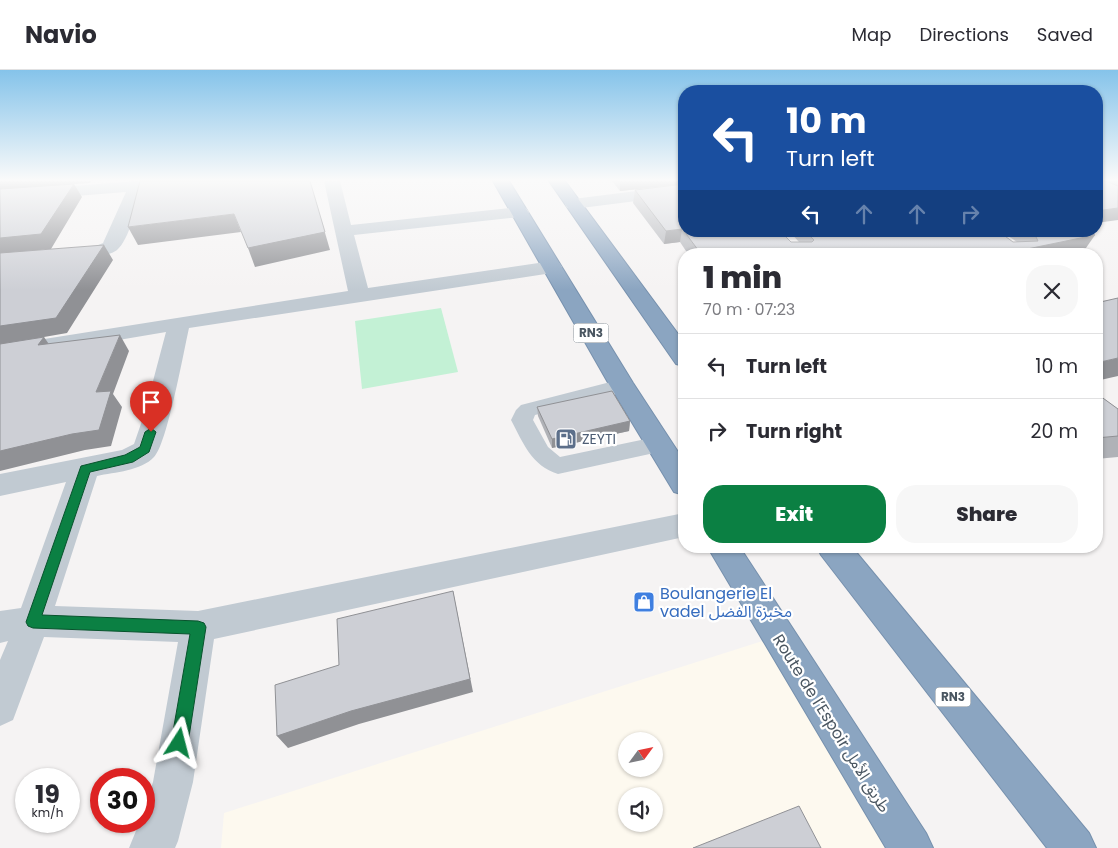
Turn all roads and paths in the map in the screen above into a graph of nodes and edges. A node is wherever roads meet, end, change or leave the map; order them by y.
1 (124, 217) edge
2 (341, 217) edge
3 (471, 217) edge
4 (523, 217) edge
5 (583, 217) edge
6 (344, 231) junction
7 (0, 262) edge
8 (552, 267) junction
9 (360, 297) junction
10 (179, 323) junction
11 (678, 351) edge
12 (0, 353) edge
13 (622, 386) junction
14 (660, 444) junction
15 (85, 469) junction
16 (678, 474) edge
17 (0, 485) edge
18 (678, 526) edge
19 (726, 553) edge
20 (838, 553) edge
21 (16, 624) edge
22 (198, 627) junction
23 (0, 707) edge
24 (152, 848) edge
25 (911, 848) edge
26 (1074, 848) edge

1 - 7 street
2 - 6 street
3 - 6 street
4 - 8 highway, RN3
5 - 11 highway
6 - 9 street
8 - 9 street
8 - 13 highway, RN3
9 - 10 street
10 - 12 street
10 - 15 street
13 - 14 highway, RN3
13 - 14 lane
14 - 16 highway, RN3
15 - 17 street
15 - 21 street
18 - 22 street
19 - 25 highway, Route de l’Espoir طريق الأمل
20 - 26 highway, RN3
21 - 22 street
21 - 23 street
22 - 24 street

